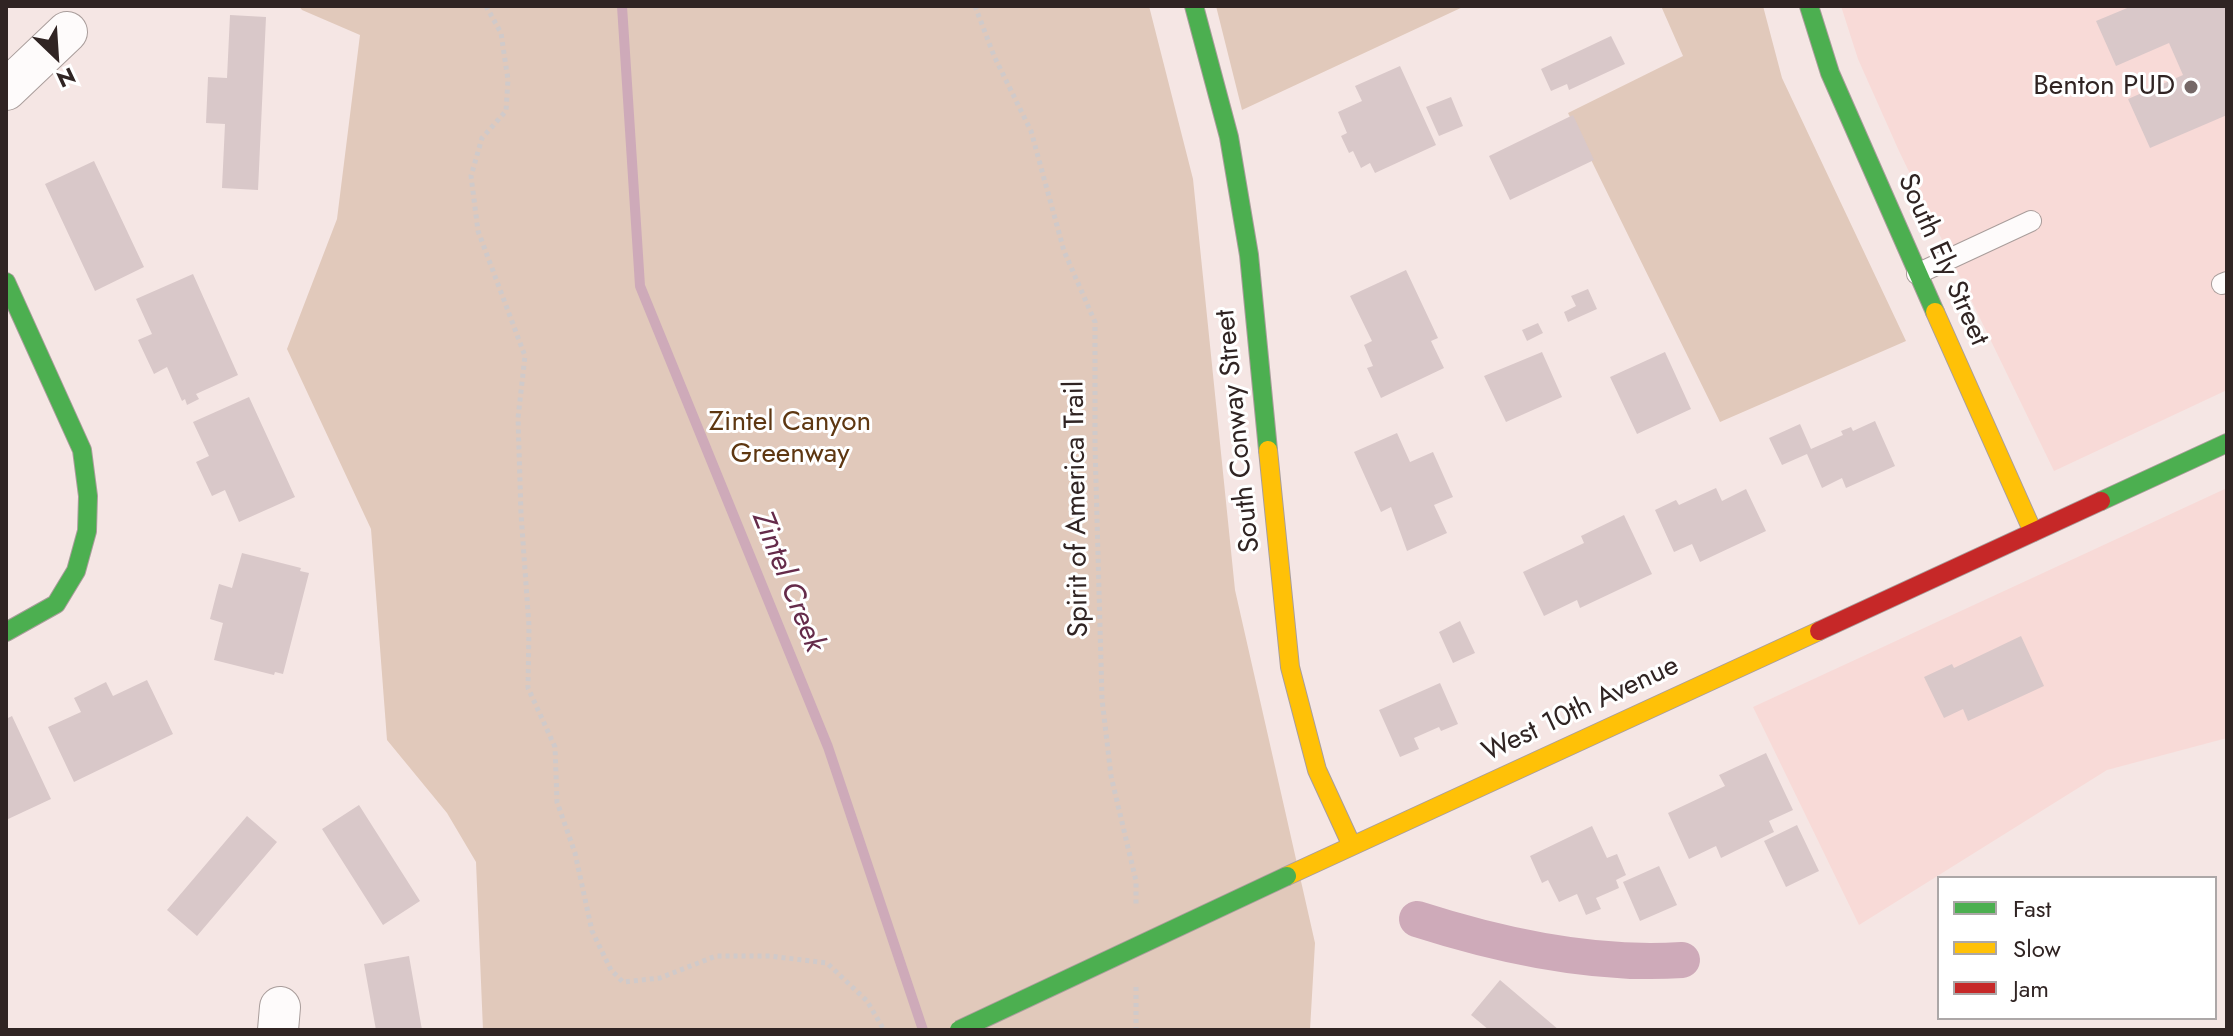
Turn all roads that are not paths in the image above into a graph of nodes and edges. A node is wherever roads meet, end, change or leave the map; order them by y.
1 (1194, 6) edge
2 (1809, 6) edge
3 (67, 32) dead end
4 (6, 90) edge
5 (2031, 221) dead end
6 (1917, 274) junction
7 (6, 282) edge
8 (2227, 443) edge
9 (2033, 532) junction
10 (6, 632) edge
11 (1352, 846) junction
12 (959, 1030) edge

1 - 11 street, South Conway Street
2 - 6 street, South Ely Street
3 - 4 street
5 - 6 lane
6 - 9 street, South Ely Street
7 - 10 street
8 - 9 street, West 10th Avenue
9 - 11 street, West 10th Avenue
11 - 12 street, West 10th Avenue, bridge

